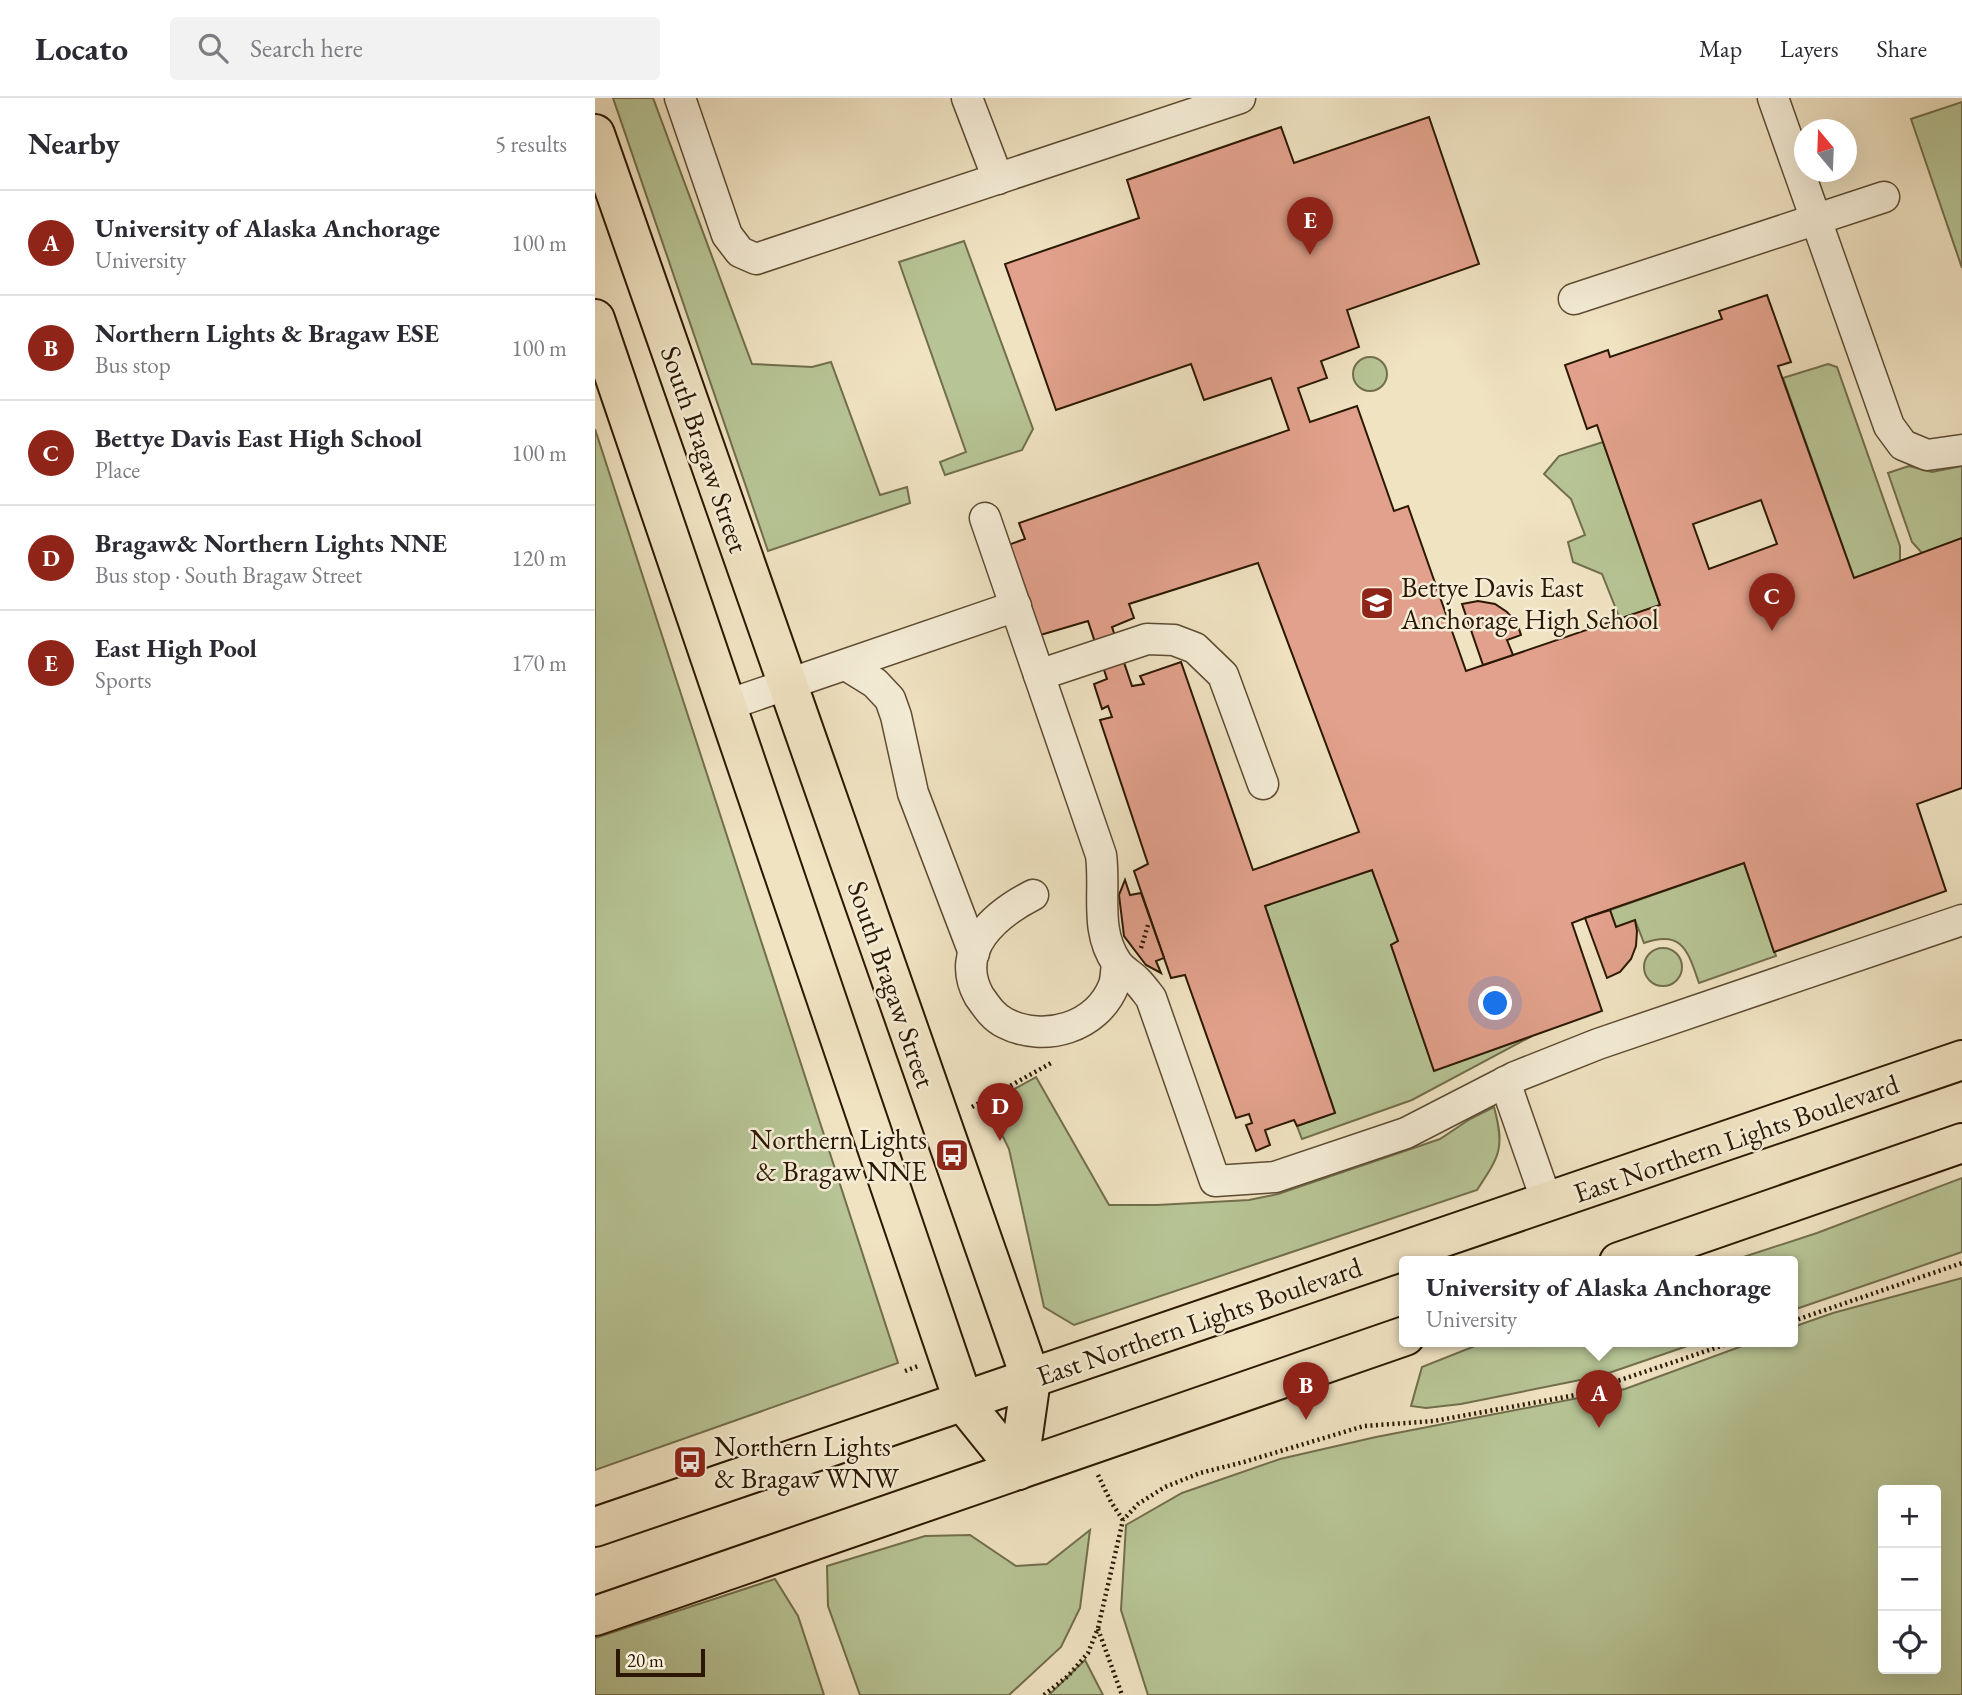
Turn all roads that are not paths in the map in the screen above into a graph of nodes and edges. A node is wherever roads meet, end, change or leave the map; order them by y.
1 (680, 98) edge
2 (967, 98) edge
3 (1240, 98) edge
4 (1773, 98) edge
5 (595, 134) edge
6 (998, 179) junction
7 (1884, 197) dead end
8 (1816, 219) junction
9 (1574, 299) dead end
10 (595, 319) edge
11 (1962, 450) edge
12 (985, 517) dead end
13 (1016, 606) junction
14 (846, 665) junction
15 (1039, 675) junction
16 (788, 685) junction
17 (727, 705) junction
18 (1263, 784) dead end
19 (1033, 895) dead end
20 (1962, 920) edge
21 (974, 953) junction
22 (1117, 964) junction
23 (1962, 1060) edge
24 (1505, 1082) junction
25 (1962, 1143) edge
26 (1547, 1202) junction
27 (1636, 1256) edge
28 (1399, 1338) edge
29 (1031, 1379) junction
30 (964, 1403) junction
31 (1018, 1470) junction
32 (595, 1527) edge
33 (595, 1616) edge

1 - 6 lane
2 - 6 lane
3 - 6 lane
4 - 8 lane
5 - 16 main road, South Bragaw Street
7 - 8 lane
8 - 9 lane
8 - 11 lane
10 - 17 main road
12 - 13 lane
13 - 14 lane
13 - 15 lane
14 - 16 lane
14 - 21 lane
15 - 18 lane
15 - 22 lane
16 - 17 lane
16 - 29 main road, South Bragaw Street
17 - 30 main road
19 - 21 lane
20 - 24 lane
21 - 22 lane
22 - 24 lane
23 - 26 main road, East Northern Lights Boulevard
24 - 26 lane
25 - 27 main road
26 - 29 main road, East Northern Lights Boulevard
28 - 31 main road
29 - 30 main road, East Northern Lights Boulevard
29 - 31 main road, South Bragaw Street
30 - 31 main road
30 - 32 main road, East Northern Lights Boulevard
31 - 33 main road

